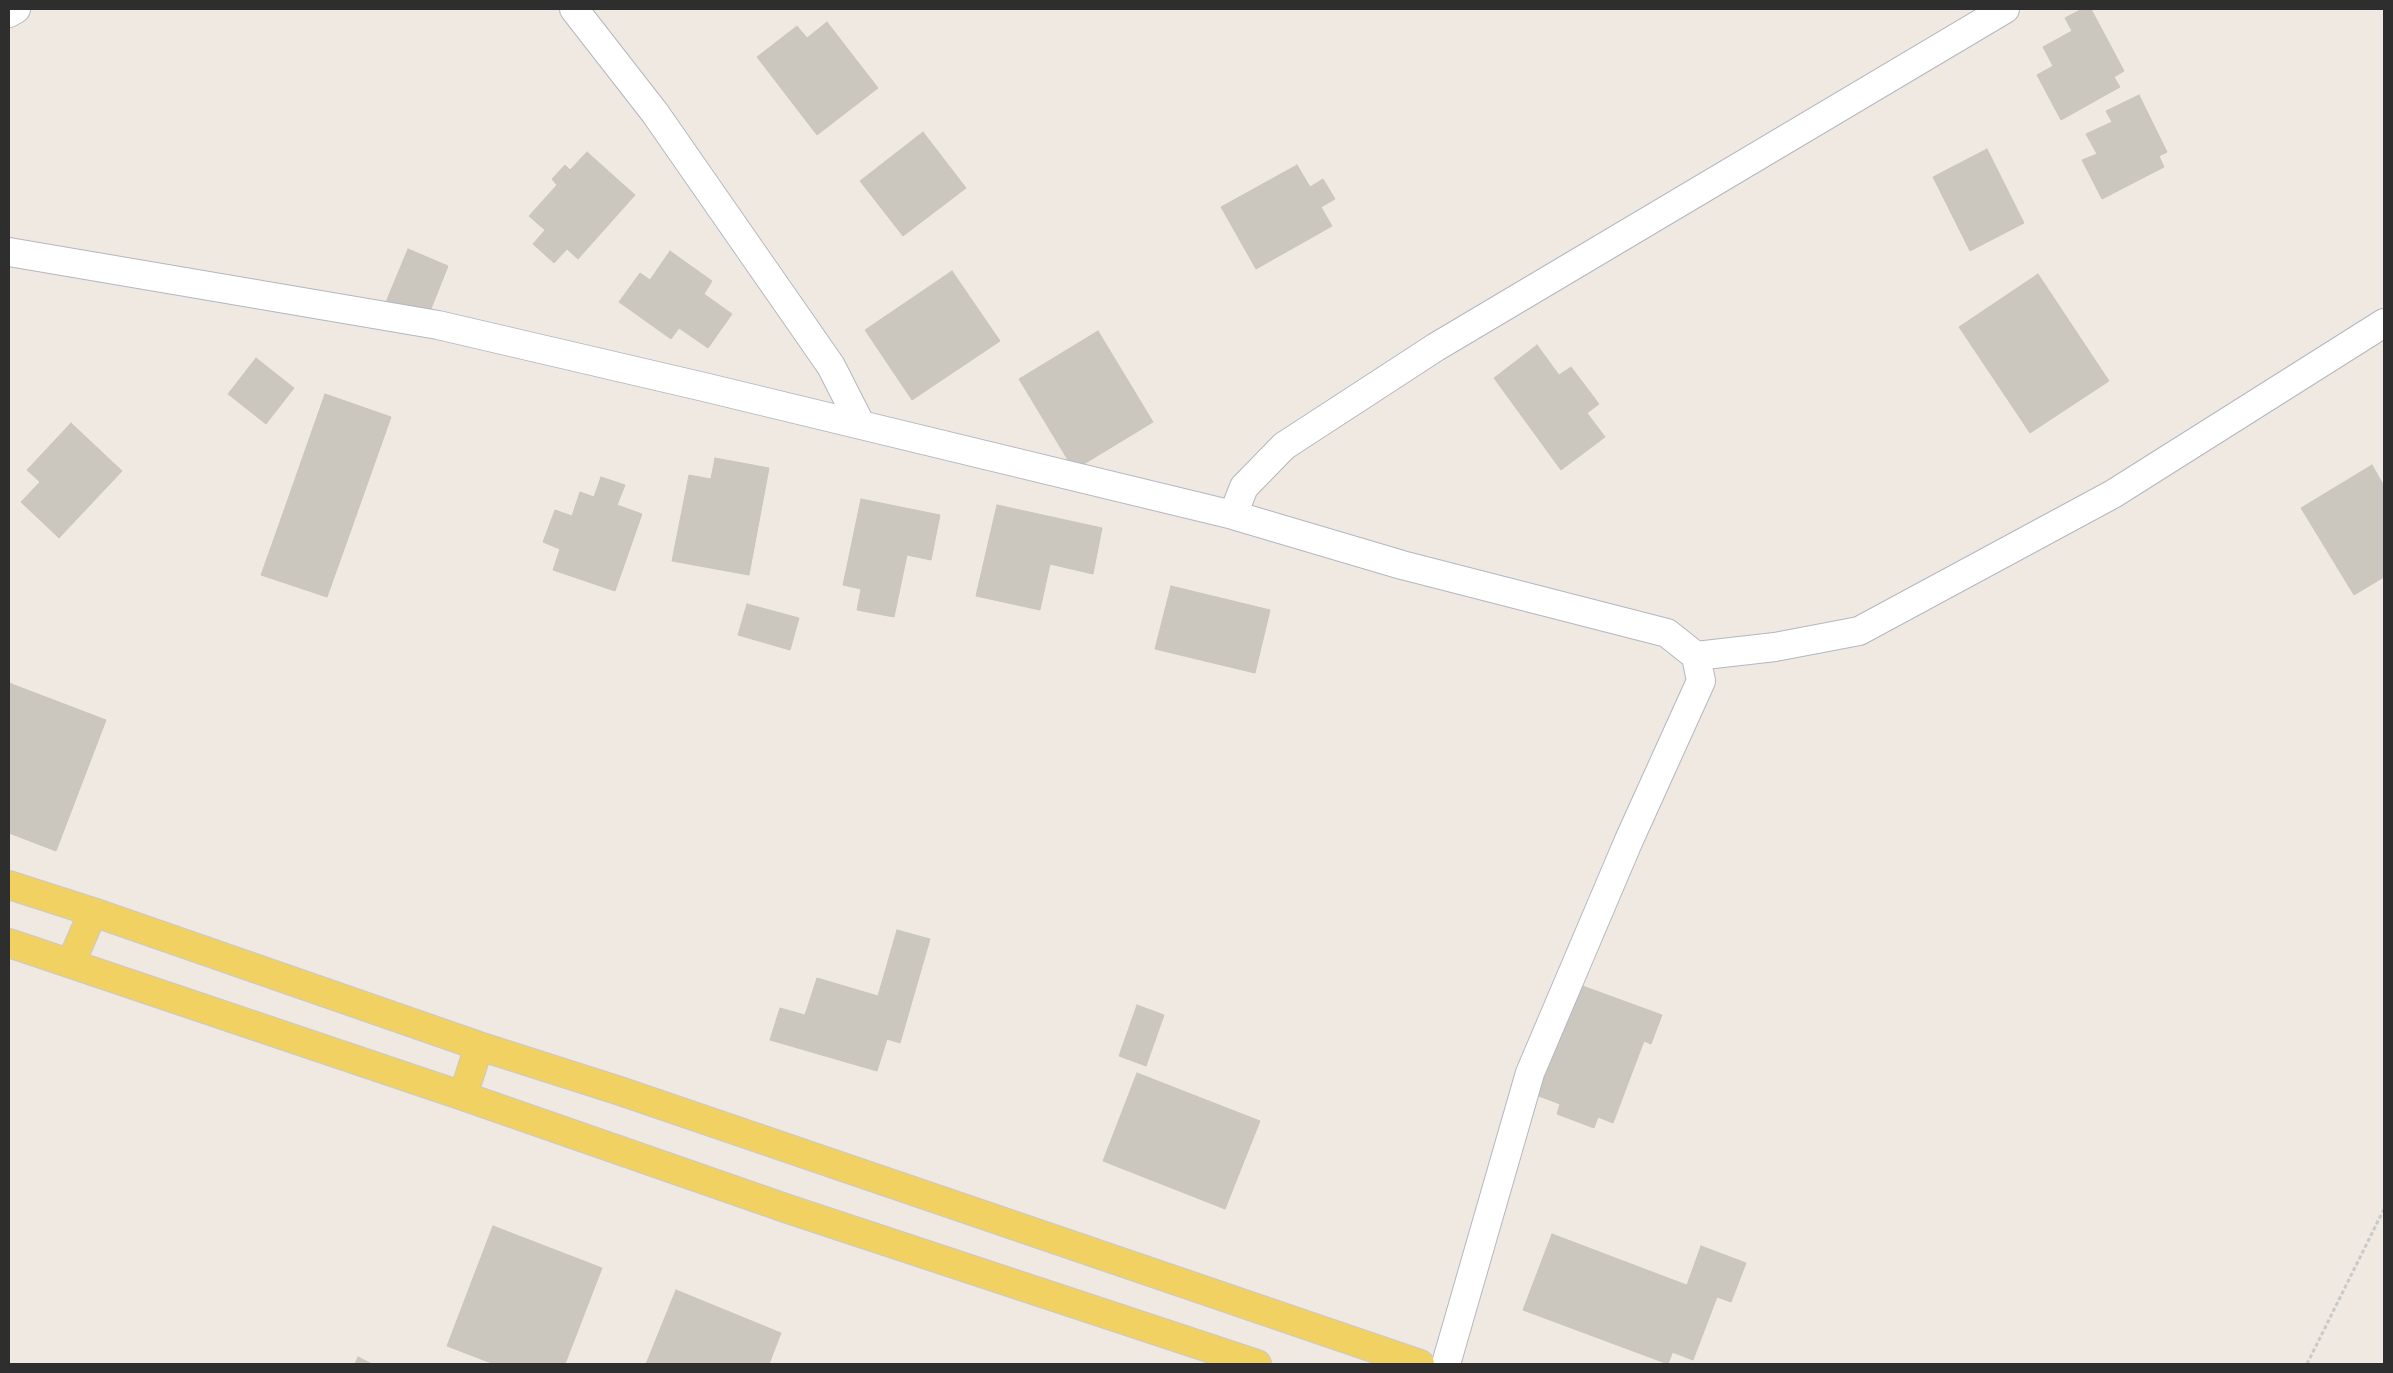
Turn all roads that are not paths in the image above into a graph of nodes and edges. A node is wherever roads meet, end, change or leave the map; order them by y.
1 (16, 9) edge
2 (574, 9) edge
3 (2005, 9) edge
4 (9, 12) edge
5 (9, 252) edge
6 (2384, 323) edge
7 (862, 425) junction
8 (1233, 515) junction
9 (1696, 656) junction
10 (9, 885) edge
11 (93, 912) junction
12 (9, 943) edge
13 (71, 962) junction
14 (479, 1046) junction
15 (463, 1096) junction
16 (1257, 1364) edge
17 (1420, 1364) edge
18 (1446, 1364) edge

1 - 4 street
2 - 7 street
3 - 8 street
5 - 7 street
6 - 9 street
7 - 8 street
8 - 9 street
9 - 18 street
10 - 11 main road
11 - 13 main road
11 - 14 main road
12 - 13 main road
13 - 15 main road
14 - 15 main road
14 - 17 main road
15 - 16 main road

